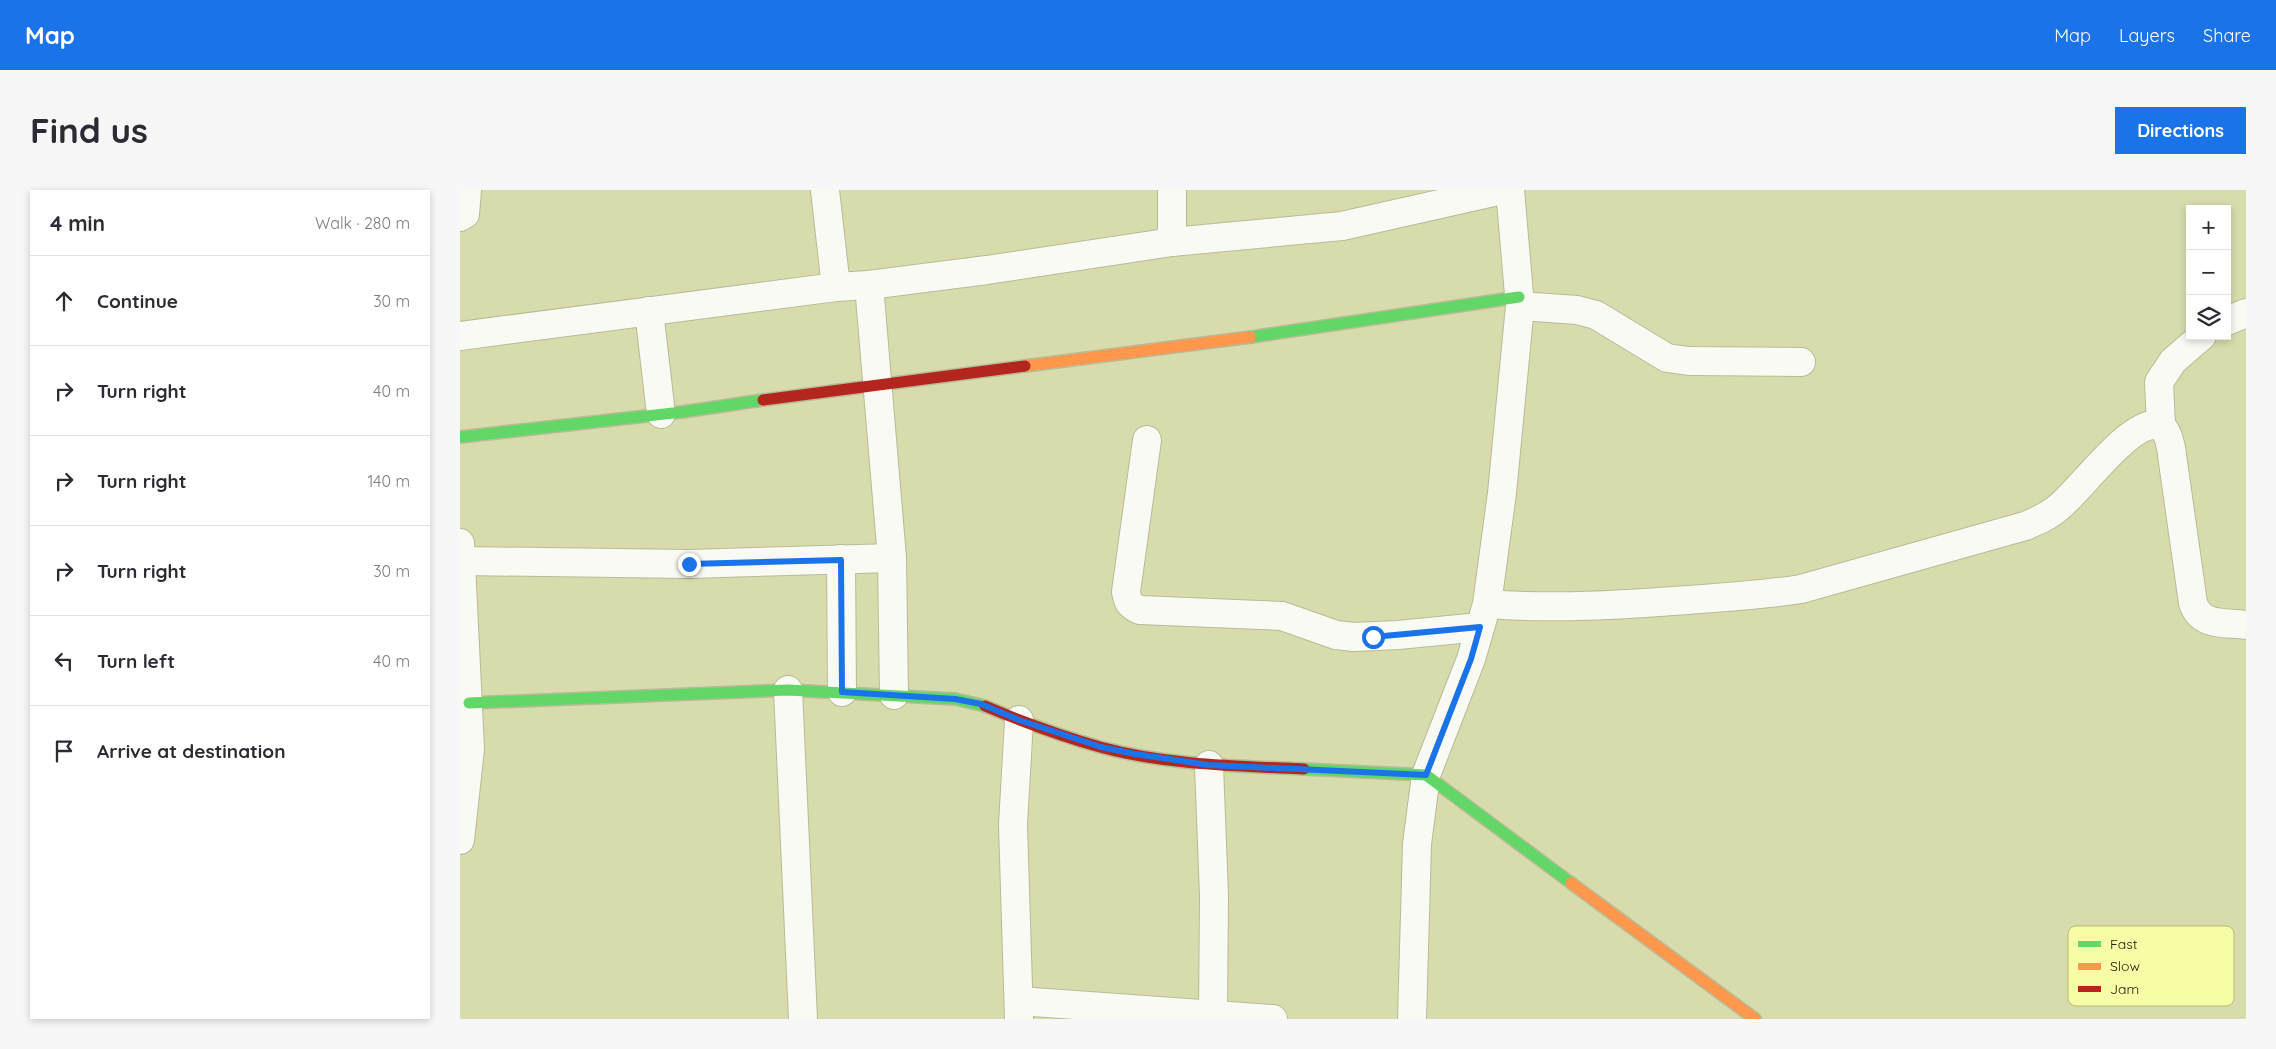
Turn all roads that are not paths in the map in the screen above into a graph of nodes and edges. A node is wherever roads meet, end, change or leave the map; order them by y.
1 (467, 190) edge
2 (1172, 190) edge
3 (1502, 190) edge
4 (1510, 190) edge
5 (822, 193) edge
6 (460, 217) edge
7 (1172, 242) junction
8 (869, 285) junction
9 (836, 287) junction
10 (1519, 301) junction
11 (649, 311) junction
12 (2246, 313) edge
13 (2231, 319) edge
14 (460, 336) edge
15 (2197, 340) edge
16 (1801, 362) dead end
17 (877, 384) junction
18 (661, 414) junction
19 (2161, 426) junction
20 (460, 437) edge
21 (1147, 440) dead end
22 (892, 558) junction
23 (460, 560) edge
24 (841, 560) junction
25 (1483, 615) junction
26 (2246, 625) edge
27 (788, 690) junction
28 (842, 692) junction
29 (894, 695) junction
30 (469, 703) junction
31 (1019, 720) junction
32 (1209, 765) junction
33 (1426, 775) junction
34 (460, 840) edge
35 (1019, 1010) edge
36 (1213, 1015) junction
37 (803, 1019) edge
38 (1274, 1019) edge
39 (1412, 1019) edge
40 (1755, 1019) edge

1 - 6 street
2 - 7 street
3 - 7 street
4 - 10 street
5 - 9 street
7 - 8 street
8 - 9 street
8 - 17 street
9 - 11 street
10 - 16 street
10 - 17 street
10 - 25 street
11 - 14 street
11 - 18 street
12 - 13 street
15 - 19 street
17 - 18 street
17 - 22 street
18 - 20 street
19 - 25 street
19 - 26 street
21 - 25 street
22 - 24 street
22 - 29 street
23 - 24 street
23 - 30 street
24 - 28 street
25 - 33 street
27 - 28 street
27 - 30 street
27 - 37 street
28 - 29 street
29 - 31 street
30 - 34 street
31 - 32 street
31 - 35 street
32 - 33 street
32 - 36 street
33 - 39 street
33 - 40 street
35 - 36 street
36 - 38 street

